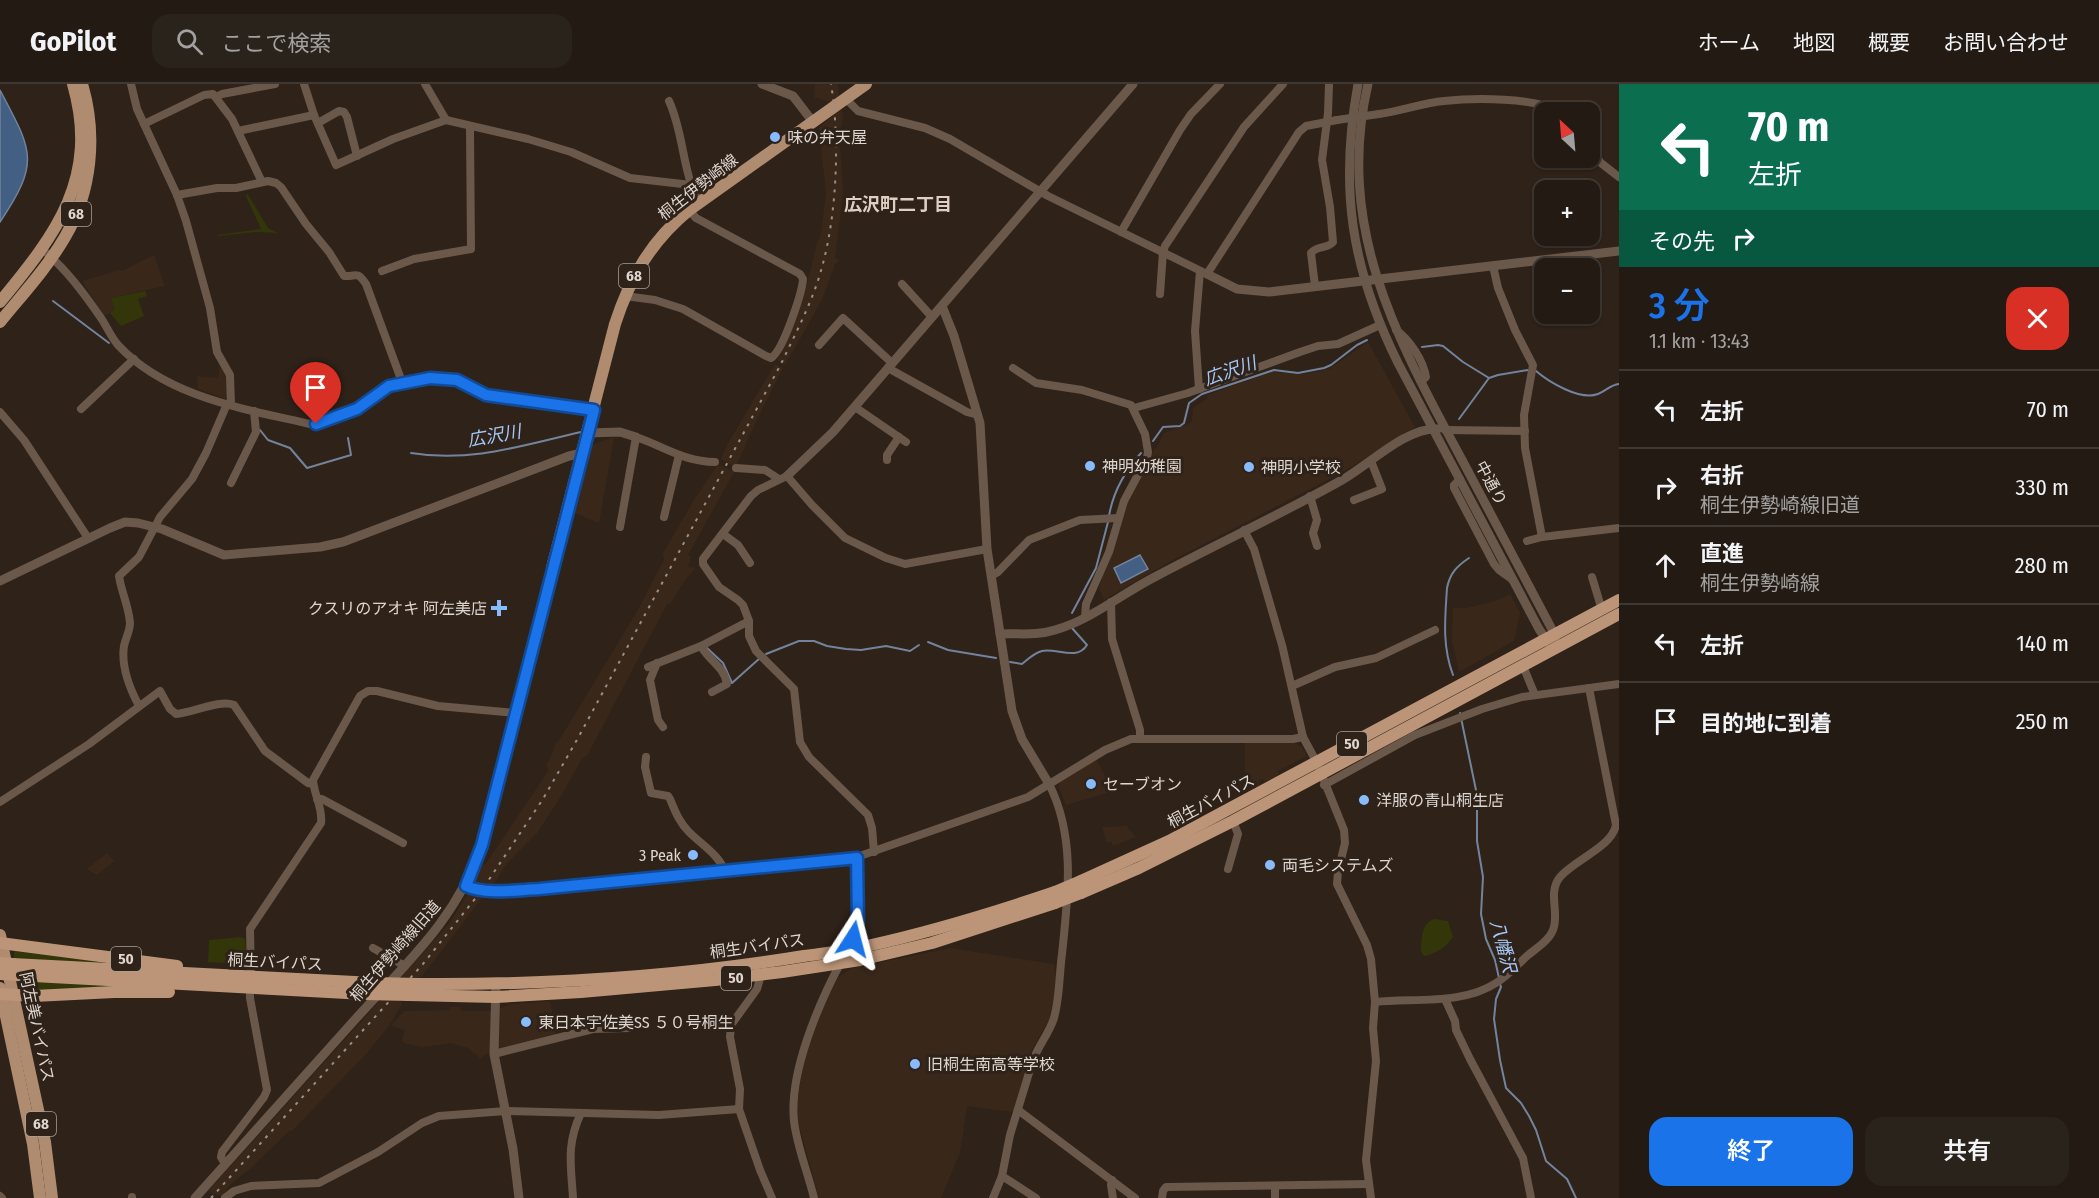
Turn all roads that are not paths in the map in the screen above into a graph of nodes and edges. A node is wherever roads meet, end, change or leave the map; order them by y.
1 (73, 84) edge
2 (82, 84) edge
3 (131, 84) edge
4 (275, 84) edge
5 (304, 84) edge
6 (425, 84) edge
7 (762, 84) edge
8 (866, 84) edge
9 (1133, 84) edge
10 (1220, 84) edge
11 (1283, 84) edge
12 (1329, 84) edge
13 (1358, 84) edge
14 (1368, 84) edge
15 (216, 97) junction
16 (846, 99) junction
17 (669, 101) dead end
18 (1534, 102) edge
19 (314, 115) junction
20 (446, 120) junction
21 (1327, 121) junction
22 (813, 122) junction
23 (318, 123) junction
24 (144, 124) junction
25 (470, 127) junction
26 (238, 131) junction
27 (357, 156) junction
28 (1600, 162) edge
29 (1619, 177) edge
30 (262, 182) junction
31 (690, 185) junction
32 (1041, 191) junction
33 (177, 195) junction
34 (694, 206) junction
35 (1120, 232) junction
36 (1619, 251) edge
37 (1163, 252) junction
38 (46, 253) junction
39 (1493, 266) junction
40 (382, 271) dead end
41 (1203, 273) junction
42 (1377, 281) junction
43 (1364, 282) junction
44 (902, 284) dead end
45 (1315, 286) junction
46 (1160, 294) dead end
47 (625, 296) junction
48 (0, 302) edge
49 (942, 306) junction
50 (932, 317) junction
51 (0, 322) edge
52 (1380, 325) junction
53 (819, 345) dead end
54 (134, 359) junction
55 (890, 365) junction
56 (1013, 368) dead end
57 (402, 382) junction
58 (1199, 389) junction
59 (229, 405) junction
60 (855, 407) junction
61 (1134, 408) junction
62 (81, 409) dead end
63 (594, 410) junction
64 (254, 411) junction
65 (0, 412) edge
66 (978, 415) junction
67 (1433, 429) junction
68 (1445, 430) junction
69 (1525, 431) junction
70 (588, 433) junction
71 (636, 437) junction
72 (899, 437) junction
73 (906, 442) dead end
74 (582, 453) junction
75 (679, 455) junction
76 (887, 460) dead end
77 (1371, 461) junction
78 (715, 462) dead end
79 (736, 468) dead end
80 (783, 477) junction
81 (231, 483) dead end
82 (1310, 496) junction
83 (1354, 500) dead end
84 (664, 517) dead end
85 (1115, 518) junction
86 (155, 527) junction
87 (620, 528) dead end
88 (1619, 528) edge
89 (1244, 530) junction
90 (723, 534) junction
91 (1542, 537) junction
92 (88, 538) junction
93 (1527, 541) dead end
94 (1317, 546) dead end
95 (987, 549) junction
96 (750, 563) dead end
97 (552, 568) joint
98 (991, 576) junction
99 (1592, 577) dead end
100 (0, 580) edge
101 (1619, 600) edge
102 (1112, 602) junction
103 (1602, 610) junction
104 (1619, 614) edge
105 (1085, 617) junction
106 (749, 621) junction
107 (1435, 630) dead end
108 (1000, 634) junction
109 (1550, 638) junction
110 (701, 646) junction
111 (1555, 649) junction
112 (657, 663) junction
113 (1523, 666) junction
114 (648, 667) dead end
115 (1619, 684) edge
116 (1292, 686) junction
117 (1590, 688) junction
118 (712, 692) dead end
119 (1535, 695) junction
120 (139, 706) junction
121 (516, 713) junction
122 (663, 727) dead end
123 (1140, 737) junction
124 (1303, 737) junction
125 (646, 757) dead end
126 (1320, 774) junction
127 (313, 784) junction
128 (1049, 784) junction
129 (317, 799) junction
130 (0, 802) edge
131 (1233, 821) junction
132 (403, 843) dead end
133 (874, 852) junction
134 (857, 858) junction
135 (1228, 869) dead end
136 (725, 872) junction
137 (466, 886) junction
138 (1081, 887) junction
139 (1055, 897) junction
140 (1, 940) edge
141 (373, 948) dead end
142 (849, 950) junction
143 (841, 962) junction
144 (405, 966) junction
145 (9, 967) edge
146 (0, 974) edge
147 (761, 975) junction
148 (251, 983) junction
149 (496, 991) junction
150 (4, 993) edge
151 (1445, 999) junction
152 (1375, 1002) junction
153 (629, 1028) dead end
154 (494, 1054) junction
155 (739, 1109) junction
156 (1018, 1110) junction
157 (506, 1111) junction
158 (581, 1113) junction
159 (225, 1164) junction
160 (1002, 1176) junction
161 (1112, 1180) junction
162 (1369, 1184) junction
163 (1275, 1186) junction
164 (230, 1196) edge
165 (39, 1198) edge
166 (52, 1198) edge
167 (195, 1198) edge
168 (519, 1198) edge
169 (573, 1198) edge
170 (772, 1198) edge
171 (814, 1198) edge
172 (993, 1198) edge
173 (1036, 1198) edge
174 (1113, 1198) edge
175 (1135, 1198) edge
176 (1162, 1198) edge
177 (1275, 1198) edge
178 (1371, 1198) edge
179 (1531, 1198) edge

1 - 38 main road, 68
2 - 38 main road, 68
3 - 24 street
4 - 15 street
5 - 19 street
6 - 20 street
7 - 22 street
8 - 16 main road, 桐生伊勢崎線 / 68
9 - 32 street
10 - 35 street
11 - 37 street
12 - 21 street
13 - 43 street
14 - 42 street, 中通り
15 - 24 street
15 - 26 street
16 - 22 main road, 桐生伊勢崎線 / 68
16 - 32 street
17 - 31 street
18 - 21 street, bridge
19 - 23 street
19 - 26 street
20 - 25 street
20 - 27 street
21 - 41 street
21 - 45 street
22 - 34 main road, 桐生伊勢崎線 / 68
23 - 27 street
23 - 27 street
24 - 33 street
25 - 31 street
25 - 40 street
26 - 30 street
28 - 29 street
30 - 33 street
30 - 57 street
31 - 34 street
32 - 35 street
32 - 49 street
33 - 59 street
34 - 47 main road, 桐生伊勢崎線 / 68
34 - 47 street
35 - 37 street
36 - 39 street
37 - 41 street
37 - 46 street
38 - 48 main road, 68
38 - 51 main road, 68
38 - 54 street
39 - 42 street
39 - 69 street
41 - 45 street
41 - 58 street
42 - 43 street
42 - 68 street, 中通り
43 - 45 street
43 - 52 street, 中通り
44 - 50 street
47 - 63 main road, 桐生伊勢崎線 / 68
49 - 50 street
49 - 66 street
50 - 55 street
52 - 58 street
52 - 67 street, 中通り
53 - 55 street
54 - 59 street
54 - 62 street
55 - 60 street
55 - 66 street
56 - 61 street
57 - 63 street
57 - 64 street
58 - 61 street
59 - 64 street
59 - 86 street
60 - 72 street
60 - 80 street
61 - 85 street
63 - 70 main road, 桐生伊勢崎線 / 68
64 - 81 street
65 - 92 street
66 - 95 street
67 - 68 street
67 - 77 street
67 - 109 street, 中通り
68 - 69 street
68 - 109 street, 中通り
69 - 91 street
70 - 71 street
70 - 74 main road, 桐生伊勢崎線 / 68
71 - 75 street
71 - 87 street
72 - 73 street
72 - 76 street
74 - 86 street
74 - 97 main road, 桐生伊勢崎線 / 68
75 - 78 street
75 - 84 street
77 - 82 street
77 - 83 street
79 - 80 street
80 - 90 street
80 - 95 street
82 - 89 street
82 - 94 street
85 - 98 street
85 - 105 street
86 - 92 street
86 - 120 street
88 - 91 street
89 - 102 street
89 - 116 street
90 - 96 street
90 - 106 street
91 - 93 street
92 - 100 street
95 - 98 street
97 - 121 street, 桐生伊勢崎線旧道
98 - 108 street
99 - 103 street
101 - 103 highway, 桐生バイパス / 50
102 - 105 street
102 - 123 street
103 - 109 highway, 桐生バイパス / 50
104 - 111 highway, 桐生バイパス / 50
105 - 108 street
106 - 110 street
106 - 133 street
107 - 116 street
108 - 128 street
109 - 111 street, 中通り
109 - 126 highway, 桐生バイパス / 50
110 - 112 street
110 - 118 street
111 - 113 highway, 桐生バイパス / 50
112 - 114 street
112 - 122 street
113 - 119 street
113 - 126 highway, 桐生バイパス / 50
115 - 117 street
116 - 124 street
117 - 119 street
117 - 151 street
119 - 126 street
120 - 127 street
120 - 130 street
121 - 127 street
121 - 137 street, 桐生伊勢崎線旧道
123 - 124 street
123 - 128 street
124 - 126 street
125 - 136 street
126 - 131 highway, 桐生バイパス / 50
126 - 138 highway, 桐生バイパス / 50
126 - 152 street
127 - 129 street
128 - 133 street
128 - 156 street
129 - 132 street
129 - 148 street
131 - 135 street
131 - 138 highway, 桐生バイパス / 50
133 - 134 street
134 - 136 street
134 - 142 street
136 - 137 street
137 - 144 street, 桐生伊勢崎線旧道
138 - 139 highway, 桐生バイパス / 50, bridge
139 - 142 highway, 桐生バイパス / 50
139 - 143 highway, 桐生バイパス / 50
140 - 148 highway, 50
140 - 150 main road, 阿左美バイパス / 68
141 - 144 street
142 - 143 street
142 - 149 highway, 桐生バイパス / 50
143 - 147 highway, 桐生バイパス / 50
143 - 171 street
144 - 159 street, 桐生伊勢崎線旧道
145 - 146 highway, 桐生バイパス / 50, bridge
145 - 148 highway, 桐生バイパス / 50
147 - 149 highway, 桐生バイパス / 50
147 - 155 street
148 - 149 highway, 桐生バイパス / 50, bridge
148 - 149 highway, 桐生バイパス / 50, bridge
148 - 150 highway, 50
148 - 159 street
149 - 154 street
150 - 165 main road, 阿左美バイパス / 68
150 - 166 main road, 阿左美バイパス / 68
151 - 152 street
151 - 179 street
152 - 162 street
153 - 154 street
154 - 157 street
155 - 158 street
155 - 170 street
156 - 160 street
156 - 161 street
157 - 158 street
157 - 164 street
157 - 168 street
158 - 169 street
159 - 167 street, 桐生伊勢崎線旧道
160 - 172 street
160 - 173 street
161 - 174 street
161 - 175 street
162 - 163 street
162 - 178 street
163 - 176 street
163 - 177 street

